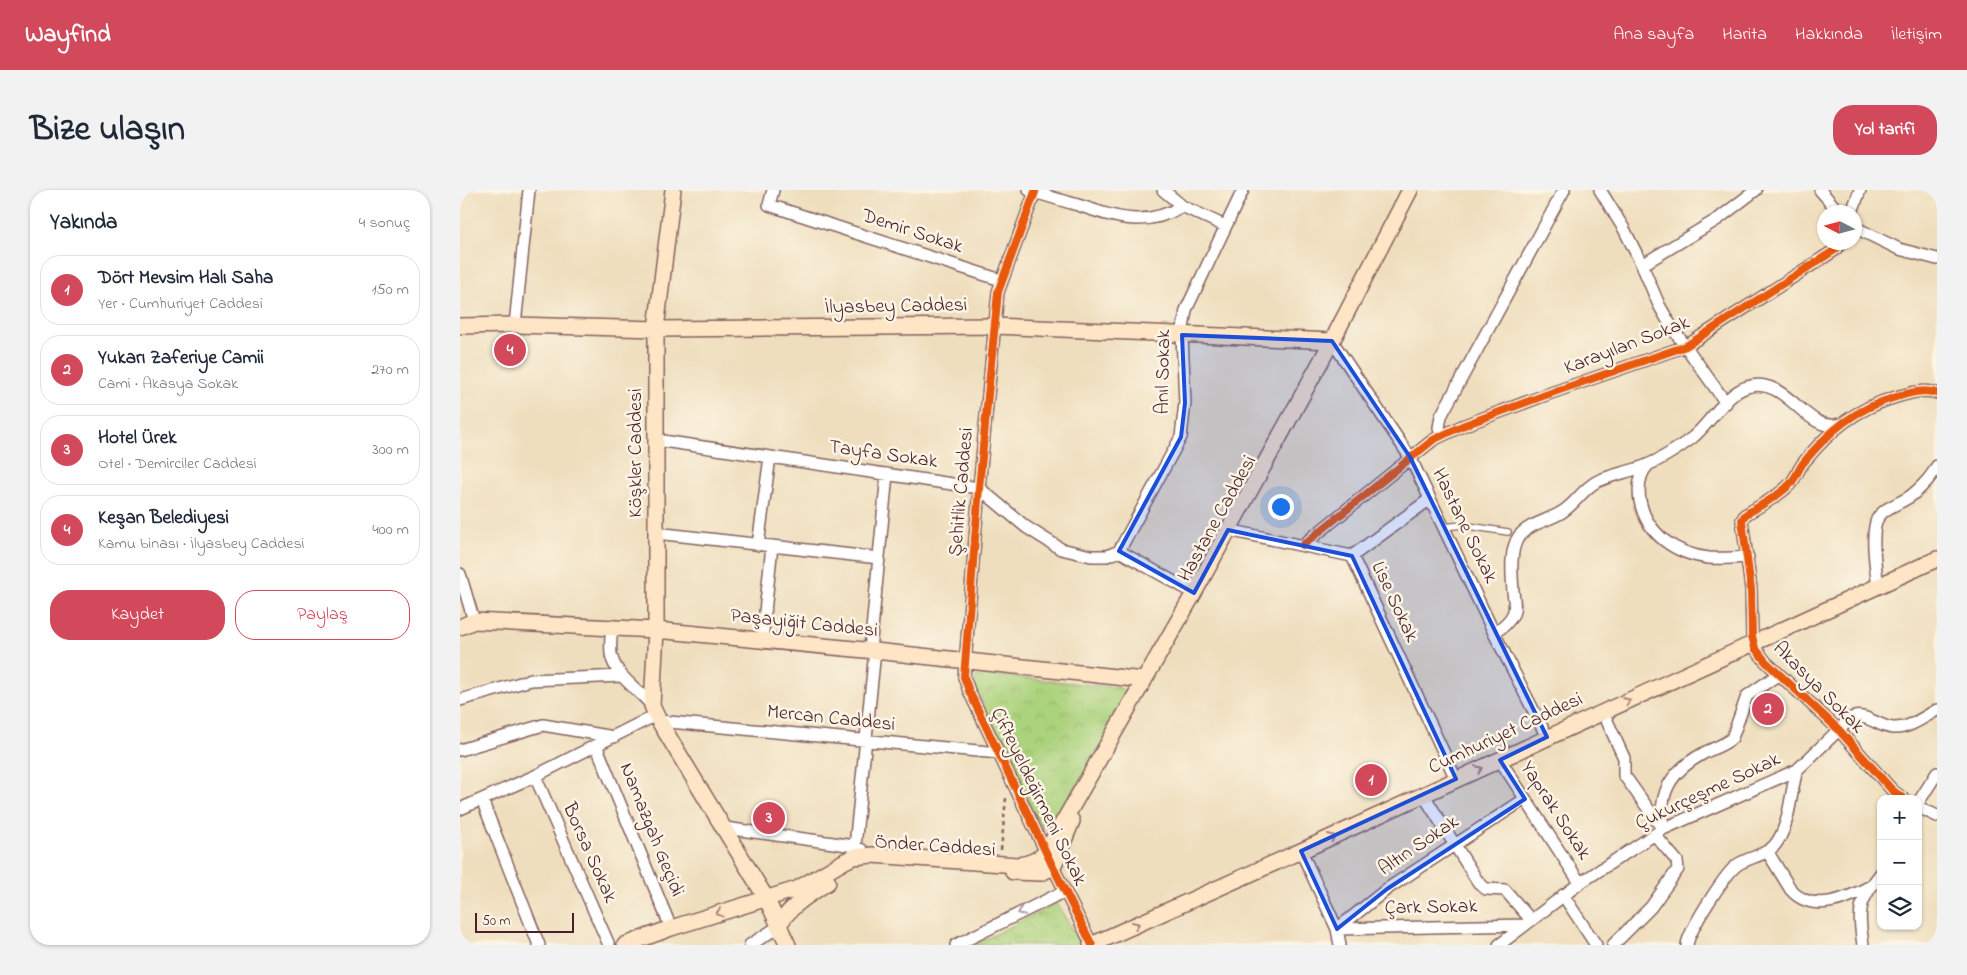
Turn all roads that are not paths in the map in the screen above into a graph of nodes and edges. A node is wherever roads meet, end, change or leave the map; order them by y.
1 (529, 190) edge
2 (673, 190) edge
3 (773, 190) edge
4 (1163, 190) edge
5 (1242, 190) edge
6 (1410, 190) edge
7 (1420, 190) edge
8 (1564, 190) edge
9 (1600, 190) edge
10 (1756, 190) edge
11 (1820, 190) edge
12 (1860, 190) edge
13 (1032, 191) edge
14 (1833, 205) edge
15 (1855, 205) edge
16 (1182, 206) junction
17 (1225, 226) junction
18 (1862, 231) edge
19 (1835, 250) edge
20 (1937, 259) edge
21 (1642, 265) junction
22 (1001, 280) junction
23 (514, 325) junction
24 (460, 326) edge
25 (994, 326) junction
26 (656, 330) junction
27 (1182, 335) junction
28 (1334, 344) junction
29 (1686, 346) junction
30 (1937, 393) edge
31 (1726, 403) junction
32 (1840, 424) junction
33 (1440, 435) junction
34 (656, 440) junction
35 (770, 457) junction
36 (1410, 457) junction
37 (1648, 464) junction
38 (1937, 466) edge
39 (1628, 472) junction
40 (887, 474) junction
41 (1640, 482) junction
42 (979, 488) junction
43 (1430, 499) junction
44 (1444, 527) junction
45 (1231, 530) junction
46 (1508, 532) dead end
47 (656, 533) junction
48 (758, 545) junction
49 (1303, 545) junction
50 (772, 546) junction
51 (1119, 551) junction
52 (1352, 556) junction
53 (1748, 557) junction
54 (879, 558) junction
55 (1937, 559) edge
56 (460, 574) edge
57 (1878, 588) junction
58 (1194, 593) junction
59 (467, 624) edge
60 (612, 626) junction
61 (656, 630) junction
62 (1494, 633) junction
63 (762, 640) junction
64 (1753, 642) junction
65 (872, 650) junction
66 (964, 661) junction
67 (1779, 674) junction
68 (622, 676) junction
69 (1144, 680) junction
70 (460, 700) edge
71 (1937, 710) edge
72 (1603, 712) junction
73 (655, 714) junction
74 (1838, 729) junction
75 (614, 737) junction
76 (1547, 737) junction
77 (865, 741) junction
78 (596, 745) junction
79 (460, 750) edge
80 (999, 753) junction
81 (1500, 760) junction
82 (1797, 770) junction
83 (1937, 773) edge
84 (534, 776) junction
85 (1456, 779) junction
86 (1423, 794) junction
87 (1899, 795) edge
88 (1922, 797) edge
89 (1525, 799) junction
90 (482, 800) junction
91 (460, 809) edge
92 (1922, 809) edge
93 (1937, 816) edge
94 (725, 828) junction
95 (1659, 832) junction
96 (1454, 845) junction
97 (855, 846) junction
98 (1302, 851) junction
99 (1767, 851) junction
100 (1046, 852) junction
101 (872, 855) junction
102 (1053, 867) junction
103 (1877, 878) edge
104 (1580, 883) junction
105 (1871, 886) junction
106 (1065, 891) junction
107 (1563, 895) junction
108 (766, 898) junction
109 (1838, 900) junction
110 (1860, 916) junction
111 (1528, 923) junction
112 (778, 927) junction
113 (671, 928) junction
114 (1337, 929) junction
115 (647, 941) edge
116 (539, 945) edge
117 (609, 945) edge
118 (625, 945) edge
119 (750, 945) edge
120 (788, 945) edge
121 (956, 945) edge
122 (1092, 945) edge
123 (1340, 945) edge
124 (1499, 945) edge
125 (1596, 945) edge
126 (1613, 945) edge
127 (1687, 945) edge
128 (1863, 945) edge

1 - 23 street
2 - 26 main road, Köşkler Caddesi
3 - 22 street, Demir Sokak
4 - 16 street
5 - 17 street, Anıl Sokak
6 - 28 main road, Hastane Caddesi
7 - 28 main road, Hastane Caddesi
8 - 33 street
9 - 21 street
10 - 21 street
11 - 14 street
12 - 15 street
13 - 16 street
13 - 22 street, Şehitlik Caddesi
16 - 17 street
17 - 27 street, Anıl Sokak
18 - 20 street
19 - 29 street, Karayılan Sokak
21 - 29 street
22 - 25 street, Şehitlik Caddesi
23 - 24 main road, İlyasbey Caddesi
23 - 26 main road, İlyasbey Caddesi
25 - 26 main road, İlyasbey Caddesi
25 - 27 main road, İlyasbey Caddesi
25 - 42 street, Şehitlik Caddesi
26 - 34 main road, Köşkler Caddesi
27 - 28 main road, İlyasbey Caddesi
27 - 51 street, Anıl Sokak
28 - 36 street, Hastane Sokak
28 - 45 main road, Hastane Caddesi
29 - 31 street
29 - 33 street, Karayılan Sokak
30 - 32 street
31 - 32 street
31 - 37 street
32 - 53 street
33 - 36 street, Karayılan Sokak
34 - 35 street, Tayfa Sokak
34 - 47 main road, Köşkler Caddesi
35 - 40 street, Tayfa Sokak
35 - 48 street
36 - 43 street, Hastane Sokak
36 - 49 street, Karayılan Sokak
37 - 39 street
37 - 41 street
38 - 57 street
39 - 41 street
39 - 62 street
40 - 42 street, Tayfa Sokak
40 - 54 street
41 - 53 street
42 - 51 street
42 - 66 street, Şehitlik Caddesi
43 - 44 street, Hastane Sokak
43 - 52 street
44 - 46 lane
44 - 62 street, Hastane Sokak
45 - 49 street, Lise Sokak
45 - 58 main road, Hastane Caddesi
45 - 102 main road, Hastane Caddesi
47 - 48 street
47 - 61 main road, Köşkler Caddesi
48 - 50 street
49 - 52 street, Lise Sokak
50 - 54 street
50 - 63 street
51 - 58 street
52 - 85 street, Lise Sokak
53 - 64 street
54 - 65 street
55 - 57 main road, Cumhuriyet Caddesi
56 - 59 street
57 - 64 main road, Cumhuriyet Caddesi
58 - 69 main road, Hastane Caddesi
59 - 60 main road, Paşayiğit Caddesi
60 - 61 main road, Paşayiğit Caddesi
60 - 68 street
61 - 63 main road, Paşayiğit Caddesi
61 - 73 main road, Köşkler Caddesi
62 - 76 street, Hastane Sokak
63 - 65 main road, Paşayiğit Caddesi
64 - 67 street, Akasya Sokak
72 -> 64 main road, Cumhuriyet Caddesi
65 - 66 main road, Paşayiğit Caddesi
65 - 77 street
66 - 69 main road, Paşayiğit Caddesi
66 - 80 street, Çifteyeldeğirmeni Sokak
67 - 74 street, Akasya Sokak
67 - 95 street
68 - 70 street
68 - 73 street
69 - 100 main road, Hastane Caddesi
71 - 74 street, Çukurçeşme Sokak
72 - 76 main road, Cumhuriyet Caddesi
72 - 95 street
73 - 75 street
73 - 77 street, Mercan Caddesi
73 - 94 main road
74 - 82 street, Çukurçeşme Sokak
74 - 87 street, Akasya Sokak
75 - 78 street
75 - 79 street
76 - 81 main road, Cumhuriyet Caddesi
77 - 80 street, Mercan Caddesi
77 - 97 street
78 - 84 street
78 - 113 street, Namazgah Geçidi
80 - 100 street, Çifteyeldeğirmeni Sokak
85 -> 81 main road, Cumhuriyet Caddesi
81 - 89 street, Yaprak Sokak
82 - 95 street, Çukurçeşme Sokak
82 - 99 street
83 - 88 street
84 - 90 street
84 - 117 street, Borsa Sokak
85 - 86 main road, Cumhuriyet Caddesi
86 - 96 street
98 -> 86 main road, Cumhuriyet Caddesi
89 - 96 street, Altın Sokak
89 - 104 street, Yaprak Sokak
90 - 91 street
90 - 116 street
92 - 93 street
94 - 97 street
94 - 108 main road
95 - 104 street, Çukurçeşme Sokak
95 - 126 street
96 - 111 street
96 - 114 street, Altın Sokak
97 - 101 street
98 - 114 street
122 -> 98 main road, Cumhuriyet Caddesi
99 - 109 street
99 - 127 street
100 - 101 main road, Önder Caddesi
100 - 102 street, Çifteyeldeğirmeni Sokak
101 - 108 main road, Önder Caddesi
102 - 106 street, Çifteyeldeğirmeni Sokak
102 - 112 main road, Önder Caddesi
103 - 105 street
104 - 107 street, Çukurçeşme Sokak
105 - 109 street
105 - 110 street
106 -> 121 street
106 - 122 street, Çifteyeldeğirmeni Sokak
107 - 111 street, Çukurçeşme Sokak
107 - 125 street
108 - 112 main road
108 -> 113 main road, Önder Caddesi
109 - 110 street
110 - 128 street
111 - 114 street, Çark Sokak
111 - 124 street, Çukurçeşme Sokak
112 - 119 street
112 - 120 main road
113 - 115 main road, Önder Caddesi
114 - 123 street
115 - 118 main road, Önder Caddesi

